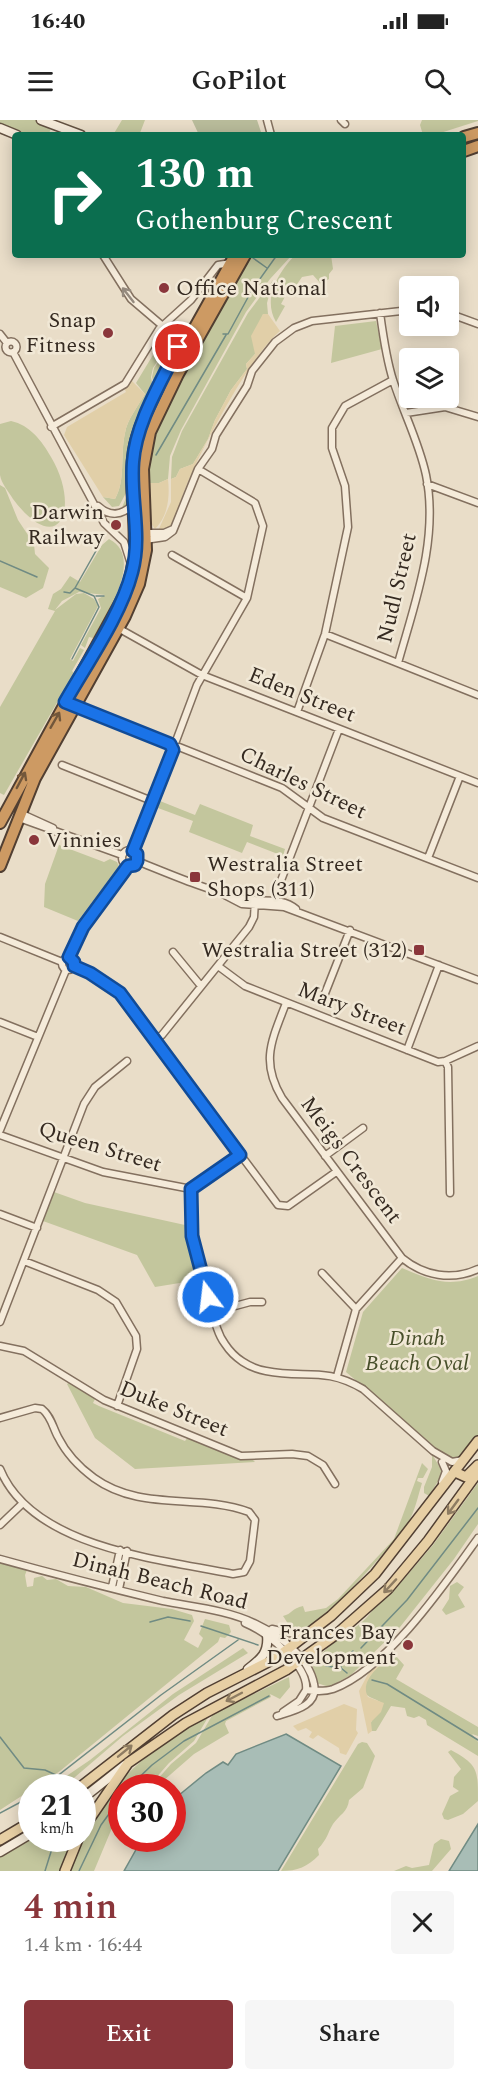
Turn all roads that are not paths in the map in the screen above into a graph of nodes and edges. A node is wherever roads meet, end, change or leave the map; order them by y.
1 (41, 120) edge
2 (276, 120) edge
3 (267, 121) edge
4 (57, 123) edge
5 (75, 132) edge
6 (105, 258) edge
7 (238, 258) edge
8 (399, 310) edge
9 (380, 313) junction
10 (459, 317) edge
11 (478, 324) edge
12 (164, 326) junction
13 (0, 334) edge
14 (174, 337) junction
15 (190, 345) junction
16 (393, 380) junction
17 (155, 397) junction
18 (406, 413) junction
19 (478, 417) edge
20 (51, 427) junction
21 (198, 469) junction
22 (427, 484) junction
23 (134, 503) junction
24 (478, 503) edge
25 (98, 506) junction
26 (142, 536) junction
27 (172, 555) dead end
28 (124, 594) junction
29 (246, 598) junction
30 (118, 628) junction
31 (325, 634) junction
32 (398, 663) junction
33 (202, 675) junction
34 (478, 695) edge
35 (70, 704) junction
36 (297, 712) junction
37 (339, 729) junction
38 (174, 746) junction
39 (62, 765) dead end
40 (460, 776) junction
41 (478, 783) edge
42 (152, 801) junction
43 (309, 809) junction
44 (4, 814) edge
45 (19, 815) junction
46 (133, 851) junction
47 (122, 855) junction
48 (428, 858) junction
49 (137, 861) junction
50 (0, 866) edge
51 (128, 866) junction
52 (478, 878) edge
53 (255, 902) junction
54 (276, 904) junction
55 (350, 930) junction
56 (0, 937) edge
57 (173, 952) dead end
58 (69, 957) junction
59 (62, 962) junction
60 (440, 964) junction
61 (74, 966) junction
62 (218, 966) junction
63 (66, 970) junction
64 (478, 980) edge
65 (201, 986) junction
66 (322, 1001) dead end
67 (286, 1003) junction
68 (0, 1022) edge
69 (38, 1037) junction
70 (155, 1040) junction
71 (478, 1046) edge
72 (407, 1050) junction
73 (127, 1061) dead end
74 (445, 1062) junction
75 (363, 1128) dead end
76 (0, 1132) edge
77 (240, 1155) junction
78 (325, 1156) junction
79 (63, 1158) junction
80 (336, 1172) junction
81 (191, 1189) junction
82 (450, 1193) dead end
83 (0, 1214) edge
84 (37, 1228) junction
85 (402, 1258) junction
86 (24, 1261) junction
87 (478, 1269) edge
88 (322, 1273) dead end
89 (262, 1302) dead end
90 (356, 1309) junction
91 (213, 1312) junction
92 (0, 1322) edge
93 (0, 1346) edge
94 (337, 1376) junction
95 (117, 1406) junction
96 (0, 1418) edge
97 (478, 1441) edge
98 (433, 1450) junction
99 (464, 1460) junction
100 (442, 1462) junction
101 (478, 1465) edge
102 (0, 1469) edge
103 (454, 1472) junction
104 (478, 1472) edge
105 (334, 1484) dead end
106 (23, 1503) junction
107 (422, 1516) junction
108 (0, 1526) edge
109 (478, 1538) edge
110 (120, 1550) junction
111 (127, 1551) junction
112 (0, 1559) edge
113 (116, 1588) junction
114 (220, 1613) junction
115 (255, 1623) junction
116 (267, 1635) junction
117 (307, 1635) junction
118 (289, 1650) junction
119 (297, 1662) junction
120 (241, 1676) junction
121 (306, 1690) junction
122 (315, 1691) junction
123 (128, 1763) junction
124 (96, 1774) edge
125 (96, 1788) edge
126 (96, 1810) edge
127 (18, 1829) edge
128 (0, 1840) edge
129 (18, 1841) edge
130 (0, 1852) edge
131 (73, 1852) edge
132 (65, 1871) edge

1 - 4 street
2 - 3 street
4 - 5 street
12 -> 6 street
7 - 12 street
7 - 15 highway
8 - 9 street
9 - 16 street, Nudl Street
9 - 21 street
10 - 11 street
12 - 14 street
12 - 15 street
12 - 20 street
13 - 20 street
14 - 15 street
14 - 17 street
15 - 17 highway
15 - 26 highway
16 - 18 street, Nudl Street
16 - 31 street
17 - 23 highway
18 - 19 street
18 - 22 street, Nudl Street
20 - 25 street
21 - 26 street
21 - 29 street
22 - 24 street
22 - 32 street, Nudl Street
23 - 25 street
23 - 26 highway
25 - 28 street
26 - 28 highway
26 - 30 highway
27 - 29 street
28 - 35 highway
29 - 33 street
30 - 33 street, Eden Street
30 - 35 highway
31 - 32 street
31 - 36 street
32 - 34 street
33 - 36 street, Eden Street
33 - 38 street
35 - 38 street, Charles Street
44 -> 35 highway
35 - 45 highway
36 - 37 street, Eden Street
37 - 40 street, Eden Street
37 - 43 street
38 - 42 street
38 - 43 street, Charles Street
39 - 42 street
40 - 41 street, Eden Street
40 - 48 street
42 - 46 street
43 - 48 street, Charles Street
43 - 54 street
44 - 45 highway
45 - 47 street
45 - 50 highway
46 - 47 street
46 - 49 street
47 - 51 street
48 - 52 street, Charles Street
49 - 51 street
49 - 53 street
51 - 58 street
53 - 54 street
53 - 62 street
54 - 55 street
55 - 60 street
55 - 66 street
56 - 59 street
57 - 65 street
58 - 59 street
58 - 61 street
59 - 63 street
60 - 64 street
60 - 72 street
61 - 63 street
61 - 70 street
62 - 65 street
62 - 67 street, Mary Street
63 - 69 street
65 - 70 street
67 - 72 street, Mary Street
67 - 78 street, Meigs Crescent
68 - 69 street
69 - 76 street
70 - 77 street
71 - 74 street
72 - 74 street, Mary Street
73 - 79 street
74 - 82 street
75 - 78 street
76 - 79 street, Queen Street
77 - 80 street
77 - 81 street
78 - 80 street, Meigs Crescent
79 - 81 street, Queen Street
79 - 84 street
80 - 85 street, Meigs Crescent
81 - 91 street
83 - 84 street
84 - 86 street
85 - 87 street, Meigs Crescent
85 - 90 street
86 - 92 street
86 - 95 street
88 - 90 street
89 - 91 street
90 - 94 street
91 - 94 street
93 - 95 street, Duke Street
94 - 98 street
95 - 105 street, Duke Street
96 - 111 street
97 - 99 main road
98 - 99 street
98 - 100 street
99 - 103 main road
100 - 103 street
100 - 107 street
101 - 103 main road
102 - 106 street
103 - 107 main road
104 -> 119 main road
106 - 108 street
106 - 110 street
107 - 117 main road
109 - 122 street
110 - 111 street
110 - 113 street
111 - 113 street
112 - 113 street, Dinah Beach Road
113 - 114 street, Dinah Beach Road
114 - 115 street, Dinah Beach Road
114 - 116 street
115 - 117 street
115 - 118 street, Dinah Beach Road
116 - 118 street
116 - 120 street
117 - 118 main road
118 - 119 street, Dinah Beach Road
118 - 120 main road
119 - 121 street, Dinah Beach Road
119 - 122 street, Dinah Beach Road
119 -> 123 main road
124 -> 120 main road
121 - 122 street
121 - 122 street
123 - 125 street
123 - 126 main road
127 - 128 main road
129 - 130 street
131 - 132 main road

